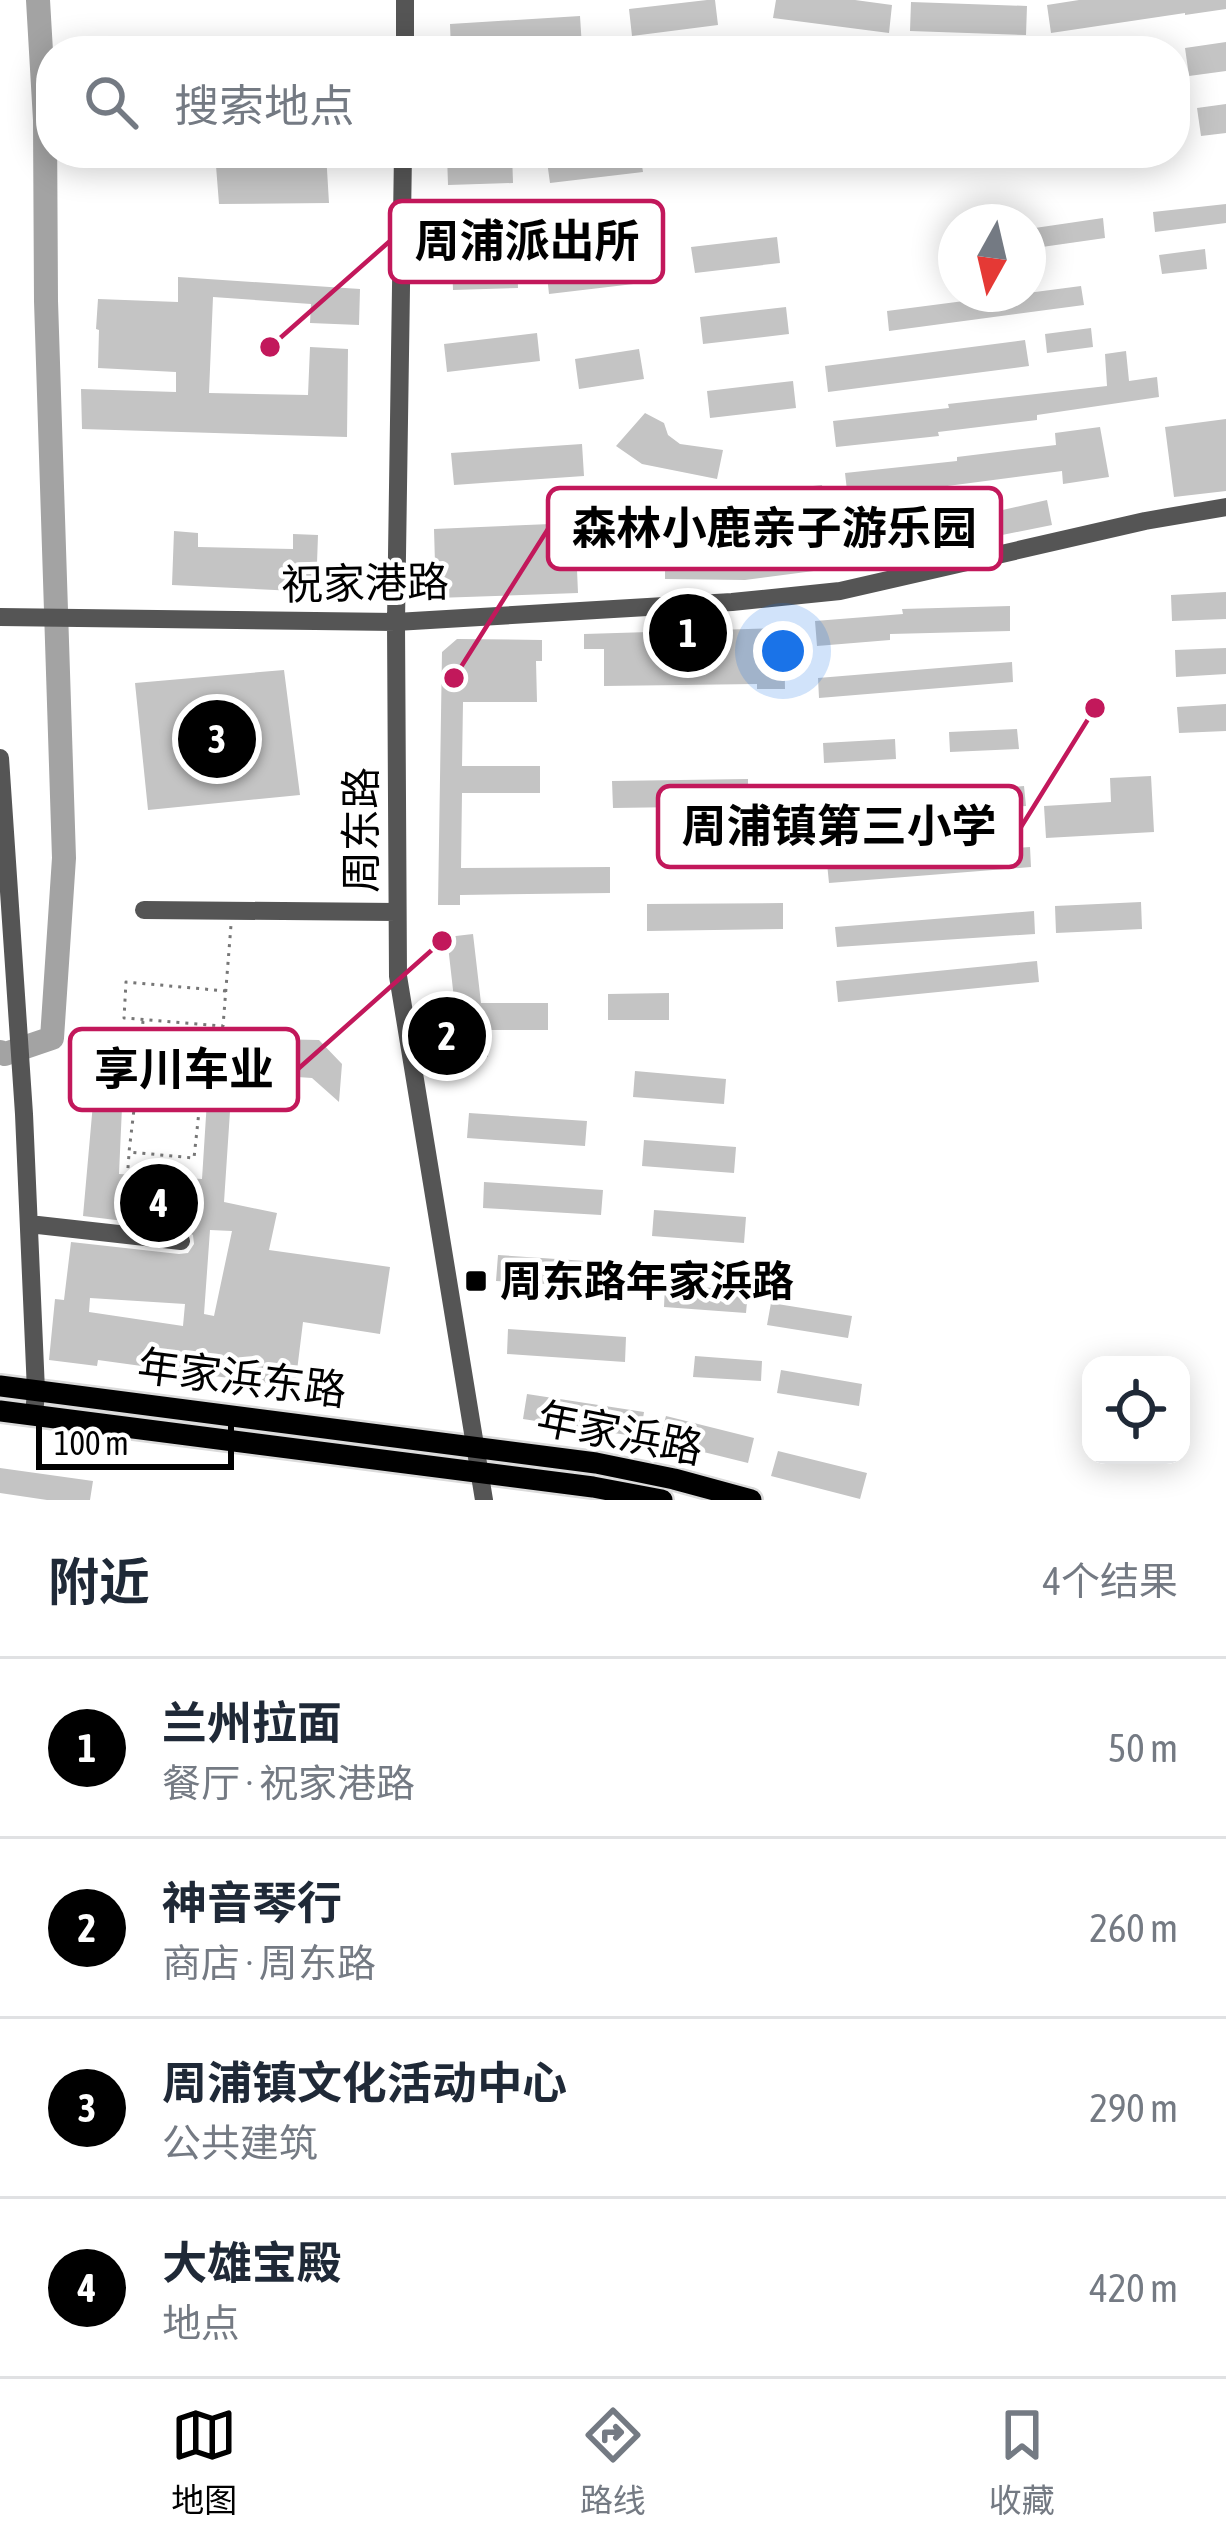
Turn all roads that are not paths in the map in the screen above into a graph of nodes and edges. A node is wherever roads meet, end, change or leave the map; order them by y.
1 (405, 0) edge
2 (405, 36) edge
3 (403, 168) edge
4 (1226, 507) edge
5 (6, 617) edge
6 (396, 622) junction
7 (0, 758) edge
8 (144, 910) dead end
9 (397, 912) junction
10 (29, 1224) junction
11 (181, 1241) dead end
12 (0, 1386) edge
13 (36, 1390) junction
14 (0, 1411) edge
15 (34, 1416) junction
16 (473, 1447) junction
17 (479, 1474) junction
18 (484, 1500) edge
19 (662, 1500) edge
20 (751, 1500) edge

1 - 2 street
3 - 6 street, 周东路
4 - 6 street, 祝家港路
5 - 6 street, 祝家港路
6 - 9 street, 周东路
7 - 10 street
8 - 9 street
9 - 16 street, 周东路
10 - 11 street
10 - 13 street
12 - 13 main road, 年家浜东路
13 - 15 street
13 - 16 main road, 年家浜东路
14 - 15 main road, 年家浜东路
15 - 17 main road, 年家浜东路
16 - 17 street, 周东路
16 - 20 main road, 年家浜路
17 - 18 street, 周东路
17 - 19 main road, 年家浜路

